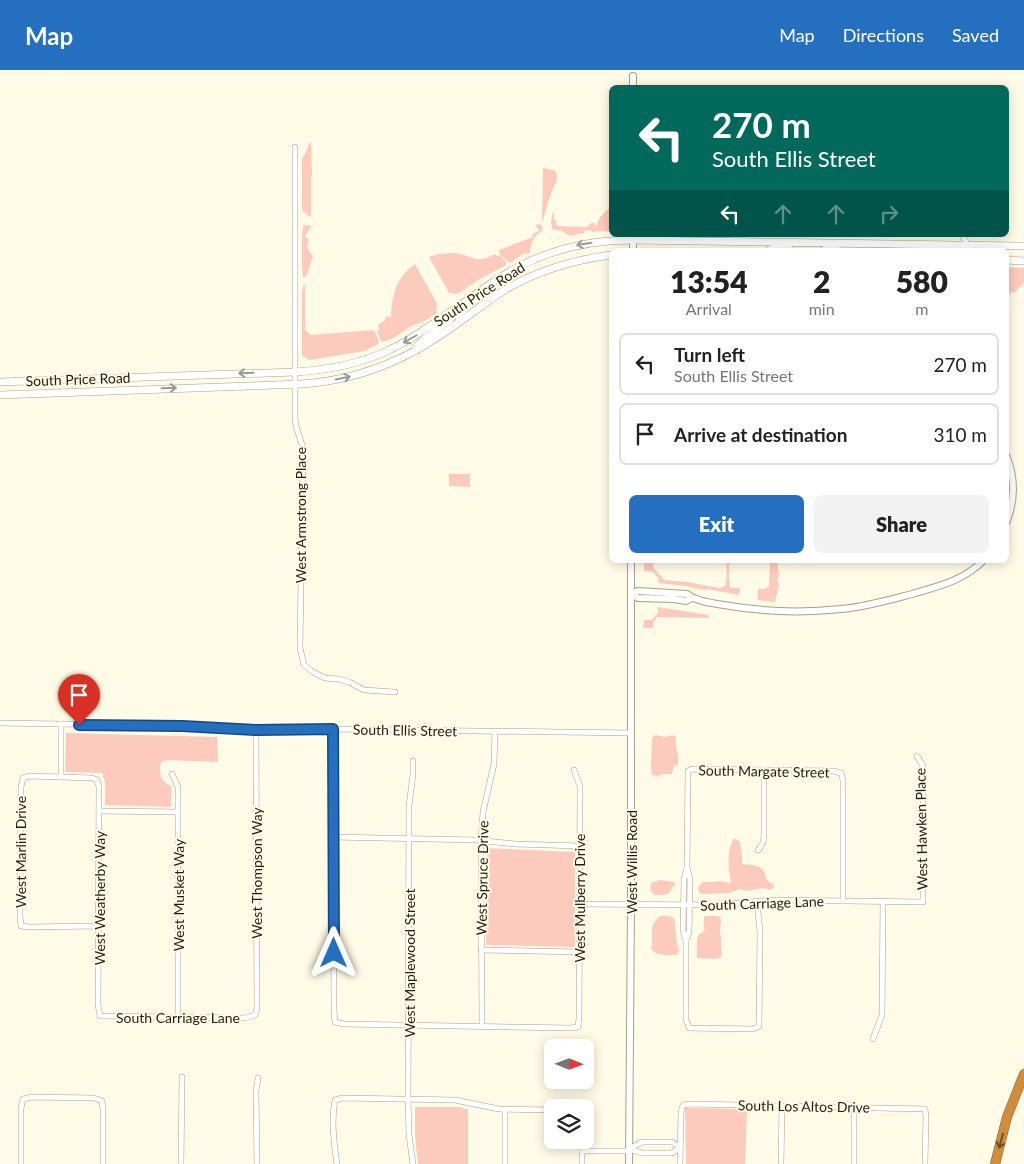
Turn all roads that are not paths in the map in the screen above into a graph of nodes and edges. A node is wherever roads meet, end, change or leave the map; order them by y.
1 (634, 76) dead end
2 (633, 85) edge
3 (296, 147) dead end
4 (633, 237) edge
5 (792, 242) junction
6 (840, 243) junction
7 (1024, 246) edge
8 (772, 248) edge
9 (785, 248) edge
10 (785, 248) edge
11 (832, 248) edge
12 (959, 248) edge
13 (968, 248) edge
14 (609, 255) edge
15 (1009, 260) edge
16 (1024, 261) edge
17 (502, 277) junction
18 (450, 312) junction
19 (460, 321) junction
20 (411, 353) junction
21 (295, 372) junction
22 (0, 382) edge
23 (295, 384) junction
24 (0, 395) edge
25 (1009, 462) edge
26 (1009, 515) edge
27 (631, 563) edge
28 (981, 563) edge
29 (631, 594) junction
30 (395, 692) dead end
31 (0, 723) edge
32 (61, 724) junction
33 (333, 729) junction
34 (256, 730) junction
35 (495, 731) junction
36 (631, 733) junction
37 (917, 756) dead end
38 (413, 761) dead end
39 (574, 770) dead end
40 (764, 770) junction
41 (172, 774) dead end
42 (61, 777) junction
43 (99, 811) junction
44 (178, 812) junction
45 (333, 838) junction
46 (408, 838) junction
47 (481, 840) junction
48 (580, 846) junction
49 (758, 850) dead end
50 (843, 901) junction
51 (757, 902) junction
52 (883, 902) junction
53 (923, 902) joint
54 (579, 904) junction
55 (631, 904) junction
56 (687, 905) junction
57 (98, 926) junction
58 (481, 950) junction
59 (579, 952) junction
60 (255, 1015) joint
61 (100, 1016) joint
62 (178, 1017) junction
63 (409, 1024) junction
64 (482, 1026) junction
65 (873, 1038) dead end
66 (1024, 1064) edge
67 (1024, 1074) edge
68 (182, 1076) dead end
69 (258, 1078) dead end
70 (408, 1099) junction
71 (782, 1106) junction
72 (854, 1107) junction
73 (505, 1109) junction
74 (544, 1110) edge
75 (1007, 1117) junction
76 (680, 1147) junction
77 (582, 1150) joint
78 (629, 1150) junction
79 (21, 1164) edge
80 (103, 1164) edge
81 (182, 1164) edge
82 (257, 1164) edge
83 (337, 1164) edge
84 (413, 1164) edge
85 (505, 1164) edge
86 (582, 1164) edge
87 (629, 1164) edge
88 (680, 1164) edge
89 (781, 1164) edge
90 (854, 1164) edge
91 (925, 1164) edge
92 (995, 1164) edge

1 - 2 street
3 - 21 street, West Armstrong Place
4 - 5 main road, South Price Road
4 -> 17 main road, South Price Road
5 - 6 main road, South Price Road
5 - 10 main road
6 - 11 main road
6 - 12 main road, South Price Road
7 - 13 main road, South Price Road
8 - 9 main road
12 - 13 main road, South Price Road
14 - 19 main road, South Price Road
15 - 16 main road
17 - 18 main road, South Price Road
17 - 19 main road
18 - 20 main road
18 -> 21 main road, South Price Road
19 - 20 main road, South Price Road
23 -> 20 main road, South Price Road
21 -> 22 main road, South Price Road
21 - 23 street, West Armstrong Place
24 -> 23 main road, South Price Road
23 - 30 street, West Armstrong Place
25 - 26 street
27 - 29 street, West Willis Road
28 - 29 street
29 - 36 street, West Willis Road
31 - 32 street, South Ellis Street
32 - 34 street, South Ellis Street
32 - 42 street
33 - 34 street, South Ellis Street
33 - 35 street, South Ellis Street
33 - 45 street
34 - 60 street, West Thompson Way
35 - 36 street, South Ellis Street
35 - 47 street, West Spruce Drive
36 - 55 street, West Willis Road
37 - 53 street, West Hawken Place
38 - 46 street, West Maplewood Street
39 - 48 street, West Mulberry Drive
40 - 49 street
40 - 50 street, South Margate Street
40 - 56 street, South Margate Street
41 - 44 street, West Musket Way
42 - 43 street, West Weatherby Way
42 - 57 street, West Marlin Drive
43 - 44 street
43 - 57 street, West Weatherby Way
44 - 62 street, West Musket Way
45 - 46 street
45 - 63 street
46 - 47 street
46 - 63 street, West Maplewood Street
47 - 48 street
47 - 58 street, West Spruce Drive
48 - 54 street, West Mulberry Drive
50 - 51 street, South Carriage Lane
50 - 52 street, South Carriage Lane
51 - 56 street, South Carriage Lane
51 - 56 street
52 - 53 street, South Carriage Lane
52 - 65 street
54 - 55 street, South Carriage Lane
54 - 59 street, West Mulberry Drive
55 - 56 street, South Carriage Lane
55 - 78 street, West Willis Road
57 - 61 street, West Weatherby Way
58 - 59 street
58 - 64 street, West Spruce Drive
59 - 64 street, West Mulberry Drive
60 - 62 street, South Carriage Lane
61 - 62 street, South Carriage Lane
63 - 64 street
63 - 70 street, West Maplewood Street
66 - 75 highway
67 - 75 highway
68 - 81 street
69 - 82 street
70 - 73 street
70 - 83 street
70 - 84 street, West Maplewood Street
71 - 72 street, South Los Altos Drive
71 - 76 street, South Los Altos Drive
71 - 89 street
72 - 90 street
72 - 91 street, South Los Altos Drive
73 - 74 street
73 - 85 street
75 -> 92 highway
76 - 78 street
76 - 78 street
76 - 88 street
77 - 78 street
77 - 86 street
78 - 87 street, West Willis Road
79 - 80 street

